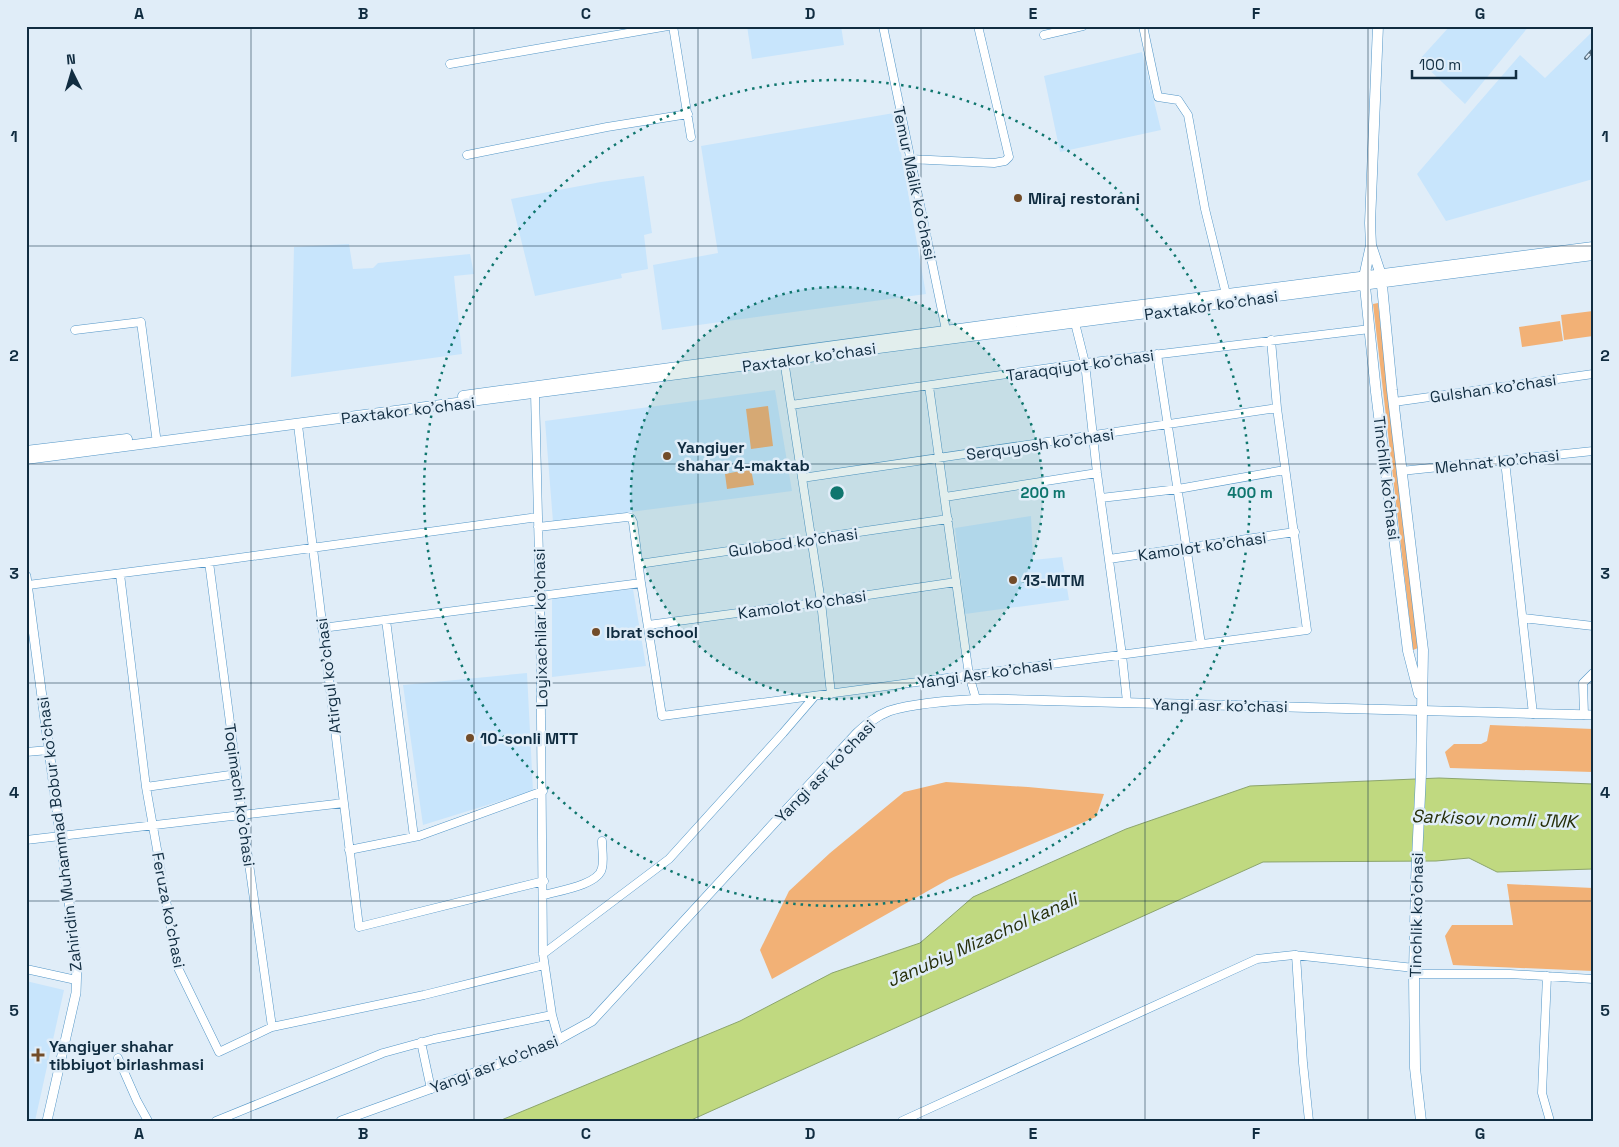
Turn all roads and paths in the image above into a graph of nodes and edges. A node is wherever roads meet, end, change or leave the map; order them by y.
1 (668, 26) edge
2 (673, 26) edge
3 (883, 26) edge
4 (978, 26) edge
5 (1083, 26) edge
6 (1143, 26) edge
7 (1378, 26) edge
8 (1044, 35) dead end
9 (450, 64) dead end
10 (688, 114) junction
11 (691, 136) dead end
12 (467, 155) dead end
13 (909, 159) junction
14 (1371, 245) junction
15 (1593, 247) edge
16 (1593, 255) edge
17 (1381, 278) junction
18 (1365, 281) junction
19 (1226, 294) junction
20 (1074, 323) junction
21 (1370, 329) junction
22 (75, 330) dead end
23 (947, 335) junction
24 (1271, 340) junction
25 (1157, 354) junction
26 (784, 360) junction
27 (1085, 363) junction
28 (1593, 374) edge
29 (930, 386) junction
30 (535, 393) junction
31 (1394, 402) junction
32 (791, 405) junction
33 (1276, 408) junction
34 (298, 424) junction
35 (1168, 425) junction
36 (156, 436) junction
37 (1093, 436) junction
38 (26, 451) edge
39 (1593, 451) edge
40 (26, 459) edge
41 (939, 459) junction
42 (1505, 461) junction
43 (1286, 470) junction
44 (1401, 471) junction
45 (1097, 473) junction
46 (802, 478) junction
47 (1178, 489) junction
48 (945, 497) junction
49 (1100, 498) junction
50 (538, 517) junction
51 (948, 518) junction
52 (538, 527) junction
53 (1295, 532) junction
54 (812, 540) junction
55 (313, 548) junction
56 (1187, 548) junction
57 (1109, 559) junction
58 (208, 562) junction
59 (638, 564) junction
60 (120, 574) junction
61 (27, 580) edge
62 (956, 582) junction
63 (641, 583) junction
64 (540, 598) junction
65 (821, 602) junction
66 (1522, 618) junction
67 (386, 620) junction
68 (648, 625) junction
69 (1593, 626) edge
70 (322, 628) junction
71 (1201, 644) junction
72 (1122, 655) junction
73 (1593, 673) edge
74 (969, 675) junction
75 (831, 694) junction
76 (814, 697) junction
77 (976, 699) junction
78 (1126, 702) junction
79 (1422, 710) junction
80 (1533, 714) junction
81 (1588, 715) edge
82 (49, 750) junction
83 (26, 752) edge
84 (237, 774) junction
85 (146, 787) junction
86 (543, 791) junction
87 (344, 803) junction
88 (242, 814) junction
89 (152, 825) junction
90 (60, 836) junction
91 (414, 837) junction
92 (26, 840) edge
93 (602, 841) dead end
94 (350, 850) junction
95 (544, 881) junction
96 (544, 896) junction
97 (543, 954) junction
98 (1296, 955) junction
99 (544, 965) junction
100 (26, 969) edge
101 (1414, 971) junction
102 (1547, 976) junction
103 (1593, 978) edge
104 (76, 980) junction
105 (552, 1015) junction
106 (272, 1027) junction
107 (558, 1040) junction
108 (421, 1042) junction
109 (118, 1058) dead end
110 (431, 1088) junction
111 (47, 1121) edge
112 (148, 1121) edge
113 (216, 1121) edge
114 (341, 1121) edge
115 (902, 1121) edge
116 (1309, 1121) edge
117 (1421, 1121) edge
118 (1550, 1121) edge

1 - 9 street
2 - 10 street
3 - 13 street, Temur Malik ko'chasi
4 - 13 street
5 - 8 street
6 - 19 street
7 - 14 main road, Tinchlik ko'chasi
10 - 11 street
10 - 12 street
13 - 23 street, Temur Malik ko'chasi
14 - 17 main road, Tinchlik ko'chasi
14 - 18 main road, Tinchlik ko'chasi
15 - 17 main road, Paxtakor ko'chasi
16 - 17 main road, Paxtakor ko'chasi
17 - 18 main road, Paxtakor ko'chasi
17 - 31 main road, Tinchlik ko'chasi
18 - 19 main road, Paxtakor ko'chasi
18 - 20 main road, Paxtakor ko'chasi
18 - 21 main road, Tinchlik ko'chasi
19 - 23 main road, Paxtakor ko'chasi
20 - 23 main road, Paxtakor ko'chasi
20 - 27 street
21 - 24 street, Taraqqiyot ko'chasi
21 - 79 main road, Tinchlik ko'chasi
22 - 36 street
23 - 26 main road, Paxtakor ko'chasi
23 - 36 main road, Paxtakor ko'chasi
24 - 25 street, Taraqqiyot ko'chasi
24 - 33 street
25 - 27 street, Taraqqiyot ko'chasi
25 - 35 street
26 - 30 main road, Paxtakor ko'chasi
26 - 32 street
27 - 29 street, Taraqqiyot ko'chasi
27 - 37 street
28 - 31 street, Gulshan ko'chasi
29 - 32 street, Taraqqiyot ko'chasi
29 - 41 street
30 - 34 main road, Paxtakor ko'chasi
30 - 50 street, Loyixachilar ko'chasi
31 - 44 main road, Tinchlik ko'chasi
32 - 46 street
33 - 35 street, Serquyosh ko'chasi
33 - 43 street
34 - 40 main road, Paxtakor ko'chasi
34 - 55 street, Atirgul ko'chasi
35 - 37 street, Serquyosh ko'chasi
35 - 47 street
36 - 38 main road, Paxtakor ko'chasi
37 - 41 street, Serquyosh ko'chasi
37 - 45 street
39 - 42 street, Mehnat ko'chasi
41 - 46 street, Serquyosh ko'chasi
41 - 48 street
42 - 44 street, Mehnat ko'chasi
42 - 66 street
43 - 47 street
43 - 53 street
44 - 79 main road, Tinchlik ko'chasi
45 - 48 street
45 - 49 street
46 - 54 street
47 - 49 street
47 - 56 street
48 - 51 street
49 - 57 street
50 - 52 street, Loyixachilar ko'chasi
50 - 55 street
51 - 54 street, Gulobod ko'chasi
51 - 62 street
52 - 59 street
52 - 64 street, Loyixachilar ko'chasi
53 - 56 street, Kamolot ko'chasi
53 - 71 street, Yangi Asr ko'chasi
54 - 59 street, Gulobod ko'chasi
54 - 65 street
55 - 58 street
55 - 70 street, Atirgul ko'chasi
56 - 57 street, Kamolot ko'chasi
56 - 71 street
57 - 72 street
58 - 60 street
58 - 84 street, Toqimachi ko'chasi
59 - 63 street
60 - 61 street
60 - 85 street, Feruza ko'chasi
61 - 82 street, Zahiridin Muhammad Bobur ko'chasi
62 - 65 street, Kamolot ko'chasi
62 - 74 street
63 - 64 street
63 - 68 street
64 - 67 street
64 - 86 street, Loyixachilar ko'chasi
65 - 68 street, Kamolot ko'chasi
65 - 75 street
66 - 69 street
66 - 80 street
67 - 70 street
67 - 91 street
68 - 76 street, Yangi Asr ko'chasi
70 - 87 street, Atirgul ko'chasi
71 - 72 street, Yangi Asr ko'chasi
72 - 74 street, Yangi Asr ko'chasi
72 - 78 street
73 - 81 street
74 - 75 street, Yangi Asr ko'chasi
74 - 77 street
75 - 76 street, Yangi Asr ko'chasi
76 - 97 street
77 - 78 street, Yangi asr ko'chasi
77 - 107 street, Yangi asr ko'chasi
78 - 79 street, Yangi asr ko'chasi
79 - 80 street, Yangi asr ko'chasi
79 - 101 main road, Tinchlik ko'chasi
80 - 81 street, Yangi asr ko'chasi
82 - 83 street
82 - 90 street, Zahiridin Muhammad Bobur ko'chasi
84 - 85 street
84 - 88 street, Toqimachi ko'chasi
85 - 89 street, Feruza ko'chasi
86 - 91 street
86 - 95 street, Loyixachilar ko'chasi
87 - 88 street
87 - 94 street, Atirgul ko'chasi
88 - 89 street
88 - 106 street, Toqimachi ko'chasi
89 - 90 street
89 - 106 street, Feruza ko'chasi
90 - 92 street
90 - 104 street, Zahiridin Muhammad Bobur ko'chasi
91 - 94 street
93 - 96 street
94 - 95 street, Atirgul ko'chasi
95 - 96 street, Loyixachilar ko'chasi
96 - 97 street, Loyixachilar ko'chasi
97 - 99 street, Loyixachilar ko'chasi
98 - 101 street
98 - 115 street
98 - 116 street
99 - 105 street, Loyixachilar ko'chasi
99 - 106 street, Feruza ko'chasi
100 - 104 street
101 - 102 street
101 - 117 main road, Tinchlik ko'chasi
102 - 103 street
102 - 118 street
104 - 111 street, Zahiridin Muhammad Bobur ko'chasi
105 - 107 street, Loyixachilar ko'chasi
105 - 108 street
107 - 110 street, Yangi asr ko'chasi
108 - 110 street
108 - 113 street
109 - 112 street
110 - 114 street, Yangi asr ko'chasi

